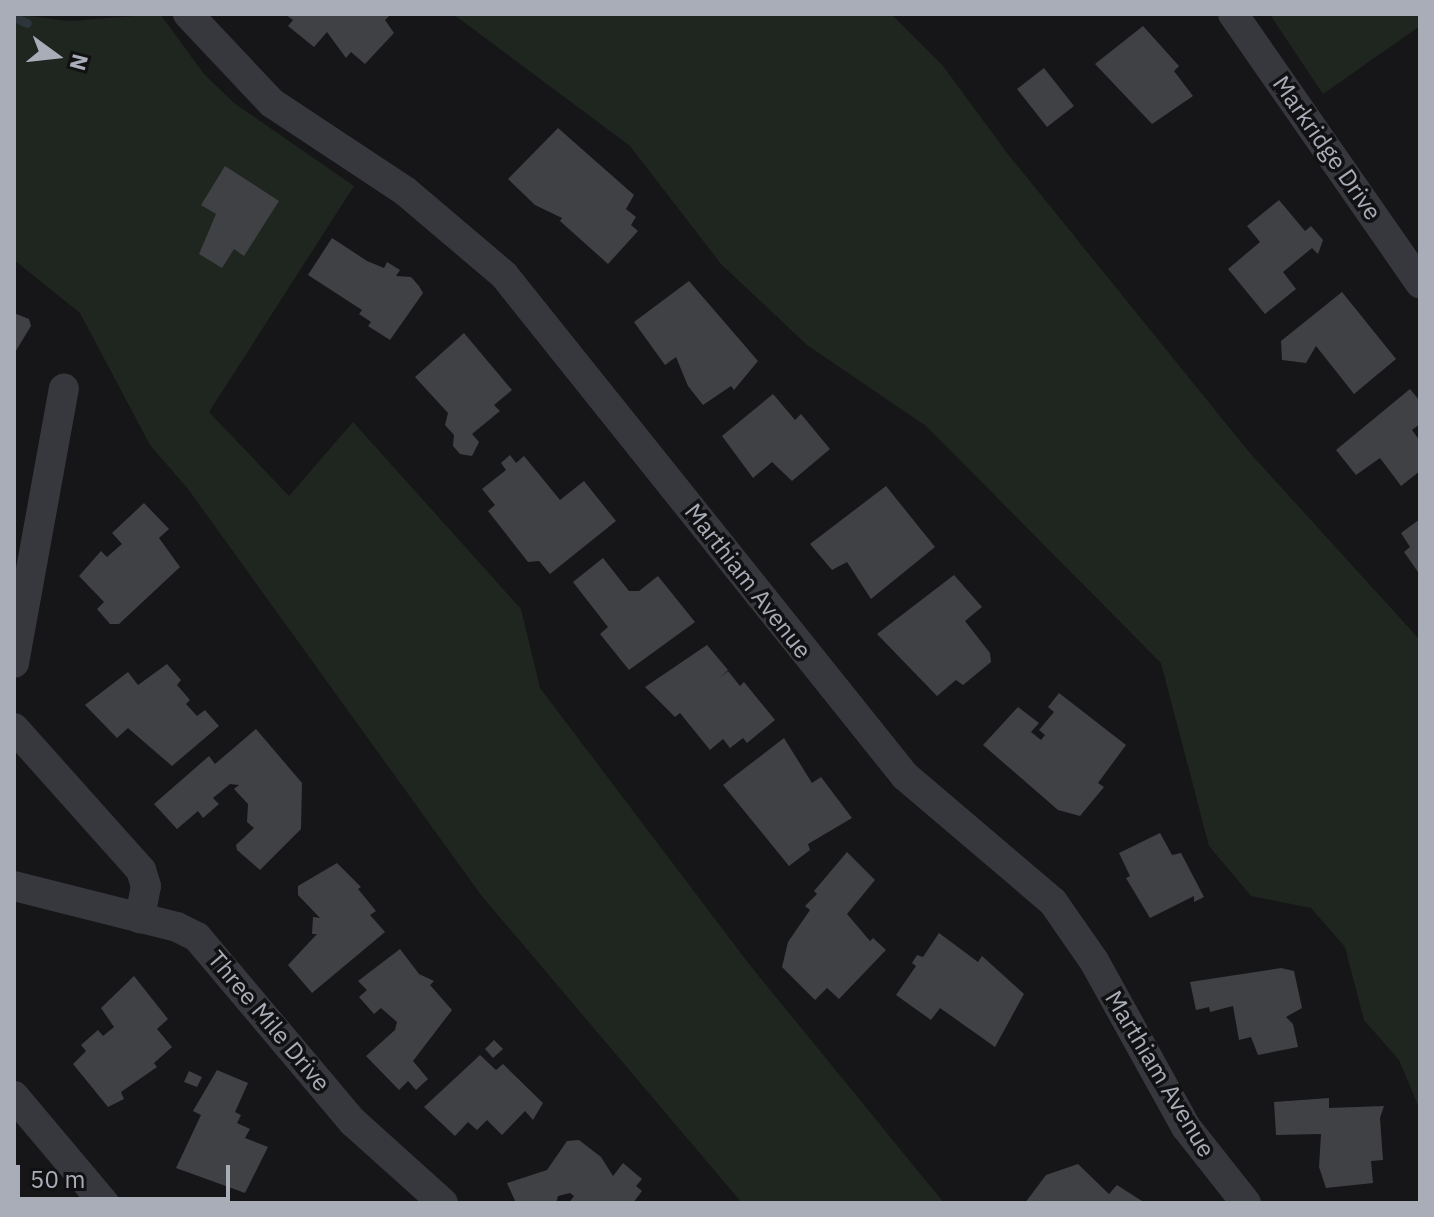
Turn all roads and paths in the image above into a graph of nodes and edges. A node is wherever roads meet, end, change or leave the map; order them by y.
1 (188, 14) edge
2 (1233, 14) edge
3 (1420, 283) edge
4 (64, 389) dead end
5 (14, 663) edge
6 (14, 728) edge
7 (14, 886) edge
8 (140, 918) junction
9 (14, 1096) edge
10 (104, 1203) edge
11 (443, 1203) edge
12 (1246, 1203) edge

1 - 12 street, Marthiam Avenue
2 - 3 street, Markridge Drive
4 - 5 street
6 - 8 street
7 - 8 street, Three Mile Drive
8 - 11 street, Three Mile Drive
9 - 10 street

